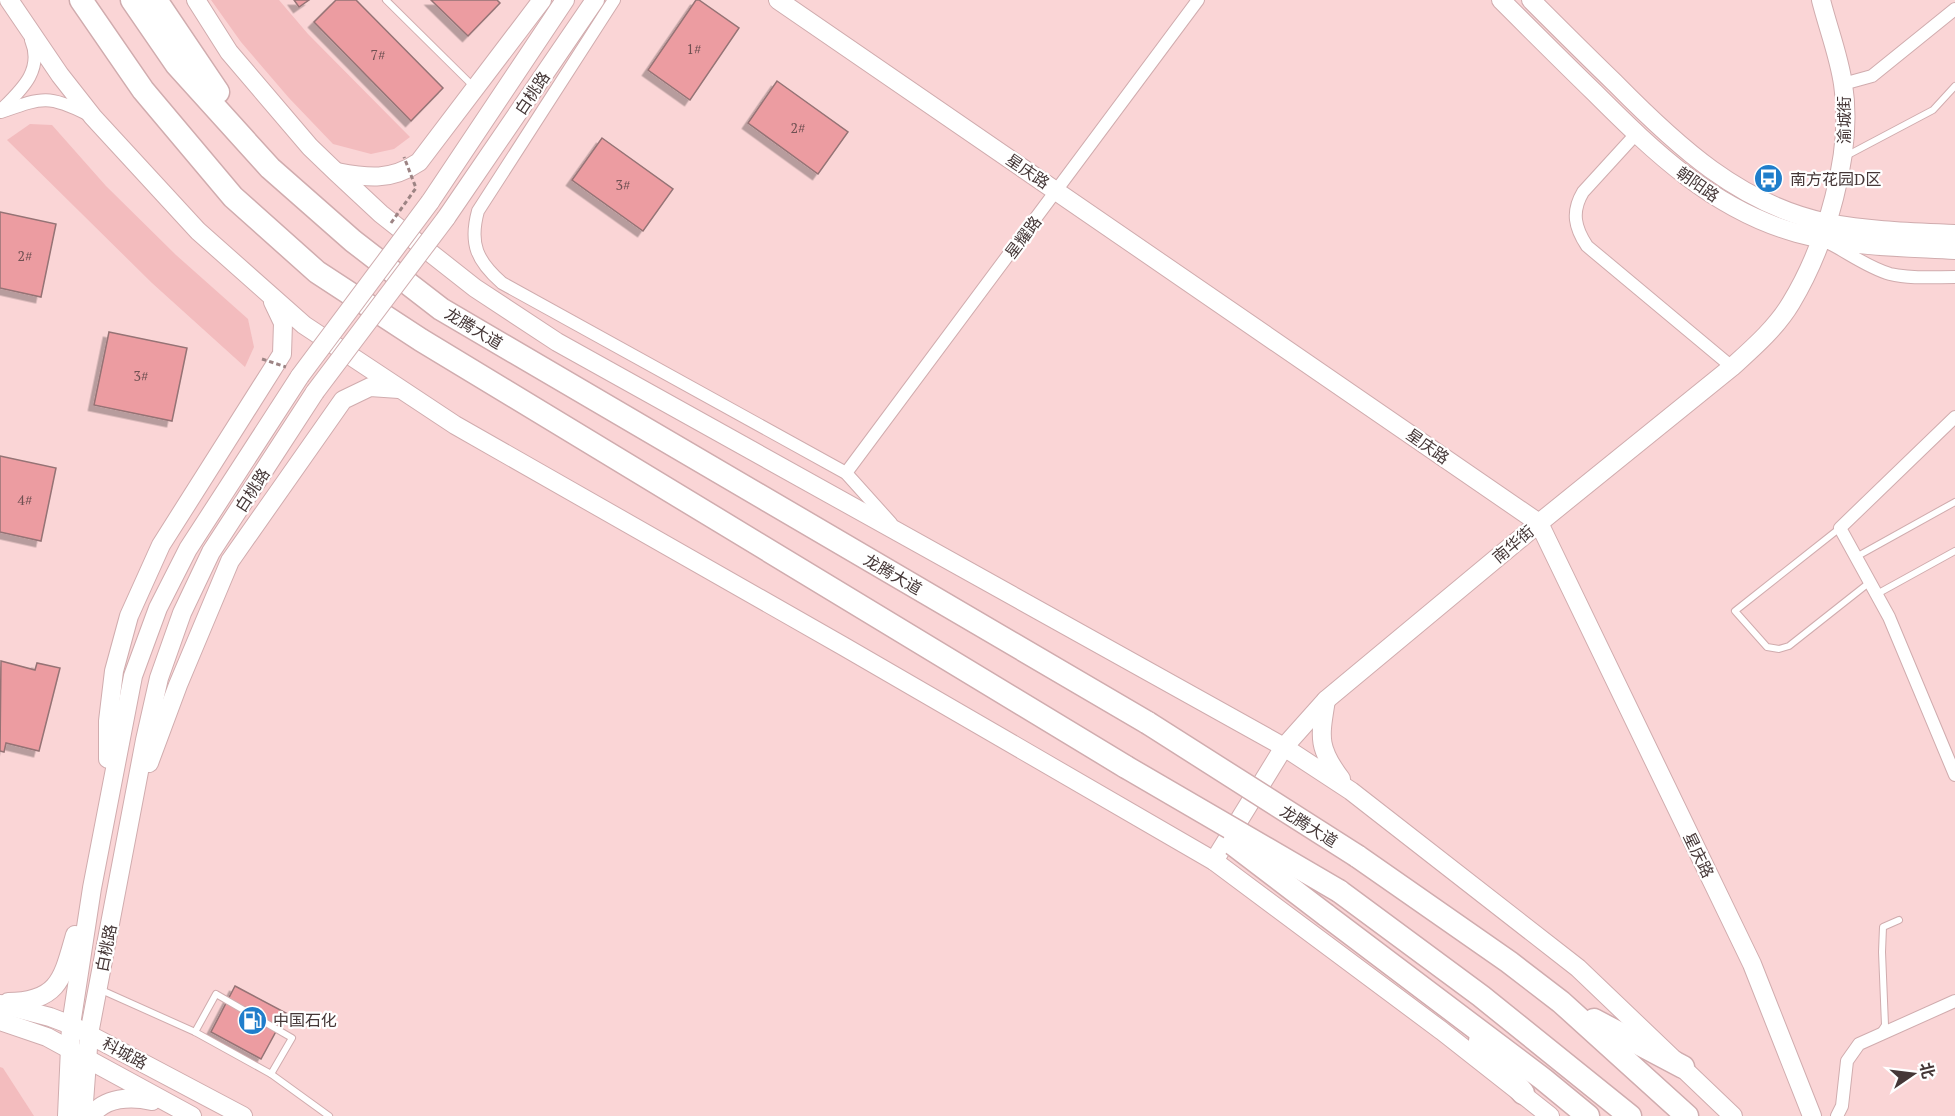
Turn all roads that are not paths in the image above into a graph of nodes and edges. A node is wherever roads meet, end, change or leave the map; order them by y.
1 (9, 0) edge
2 (63, 0) edge
3 (81, 0) edge
4 (132, 0) edge
5 (156, 0) edge
6 (196, 0) edge
7 (386, 0) edge
8 (542, 0) edge
9 (565, 0) edge
10 (595, 0) edge
11 (614, 0) edge
12 (778, 0) edge
13 (1198, 0) edge
14 (1501, 0) edge
15 (1531, 0) edge
16 (1821, 0) edge
17 (1955, 9) edge
18 (25, 25) junction
19 (1843, 84) junction
20 (1955, 86) edge
21 (476, 89) junction
22 (0, 112) edge
23 (93, 117) junction
24 (1636, 134) junction
25 (1843, 157) junction
26 (270, 168) junction
27 (336, 172) junction
28 (1057, 191) junction
29 (233, 197) junction
30 (1825, 231) junction
31 (1955, 234) edge
32 (1955, 250) edge
33 (1955, 277) edge
34 (270, 295) junction
35 (1732, 367) junction
36 (401, 389) junction
37 (1955, 417) edge
38 (846, 473) junction
39 (1955, 502) edge
40 (1539, 523) junction
41 (1840, 528) junction
42 (902, 535) junction
43 (1955, 551) edge
44 (1856, 557) junction
45 (1870, 582) junction
46 (1876, 594) junction
47 (1326, 700) junction
48 (1284, 747) junction
49 (1955, 776) edge
50 (1163, 790) junction
51 (1351, 791) junction
52 (108, 797) junction
53 (132, 810) junction
54 (1214, 861) junction
55 (92, 888) junction
56 (1899, 920) dead end
57 (98, 988) junction
58 (1955, 1000) edge
59 (1561, 1002) junction
60 (0, 1003) edge
61 (1461, 1016) junction
62 (0, 1021) edge
63 (71, 1025) junction
64 (195, 1032) junction
65 (89, 1034) junction
66 (1879, 1035) junction
67 (70, 1048) junction
68 (87, 1058) junction
69 (1683, 1067) junction
70 (272, 1074) junction
71 (1523, 1094) junction
72 (167, 1104) junction
73 (67, 1116) edge
74 (83, 1116) edge
75 (91, 1116) edge
76 (192, 1116) edge
77 (243, 1116) edge
78 (328, 1116) edge
79 (1550, 1116) edge
80 (1588, 1116) edge
81 (1630, 1116) edge
82 (1687, 1116) edge
83 (1733, 1116) edge
84 (1812, 1116) edge
85 (1837, 1116) edge

1 - 18 main road
2 - 29 highway
3 - 29 highway
4 - 26 highway, 龙腾大道
5 - 26 highway
6 - 27 main road
7 - 21 lane
8 - 21 main road
9 - 52 main road, 白桃路, bridge
10 - 53 main road, 白桃路, bridge
11 - 38 street
12 - 28 main road, 星庆路
13 - 28 street, 星耀路
14 - 24 main road, 朝阳路
15 - 30 main road, 朝阳路
16 - 19 main road, 渝城街
17 - 19 street
18 - 22 street
18 - 23 main road
19 - 25 main road, 渝城街
20 - 25 lane
21 - 27 main road
22 - 23 street
23 - 34 main road
24 - 30 main road, 朝阳路
24 - 35 street
25 - 30 main road, 渝城街
26 - 59 highway, 龙腾大道, bridge
27 - 42 main road
28 - 38 street, 星耀路
28 - 40 main road, 星庆路
29 - 50 highway, bridge
30 - 31 main road, 朝阳路
30 - 32 main road, 朝阳路
30 - 33 street
30 - 35 main road, 南华街
34 - 36 main road
34 - 52 main road
35 - 40 main road, 南华街
36 - 53 main road
36 - 54 main road
37 - 41 street
38 - 42 street
39 - 44 lane
40 - 47 main road, 南华街
40 - 84 main road, 星庆路
41 - 44 street
41 - 45 lane
42 - 48 main road
43 - 46 lane
44 - 45 street
45 - 46 street
46 - 49 street
47 - 48 main road, 南华街
47 - 51 main road
48 - 51 main road
48 - 54 main road, 南华街
50 - 61 highway, bridge
50 - 81 highway, bridge
51 - 69 main road
52 - 55 main road, 白桃路
53 - 57 main road, 白桃路
54 - 71 main road
55 - 60 main road
55 - 63 main road, 白桃路
56 - 66 lane
57 - 64 lane
57 - 65 main road, 白桃路
58 - 66 street
59 - 69 highway
59 - 82 highway, 龙腾大道
60 - 63 main road, 科城路
61 - 71 highway
61 - 80 highway
62 - 67 main road, 科城路
63 - 65 main road, 科城路
63 - 67 main road, 白桃路
64 - 70 lane
64 - 70 lane
65 - 68 main road, 白桃路
65 - 77 main road, 科城路
66 - 85 street
67 - 68 main road, 科城路
67 - 73 main road, 白桃路
68 - 72 main road, 科城路
68 - 74 main road, 白桃路
69 - 83 main road
70 - 78 lane
71 - 79 main road
72 - 75 main road
72 - 76 main road, 科城路

